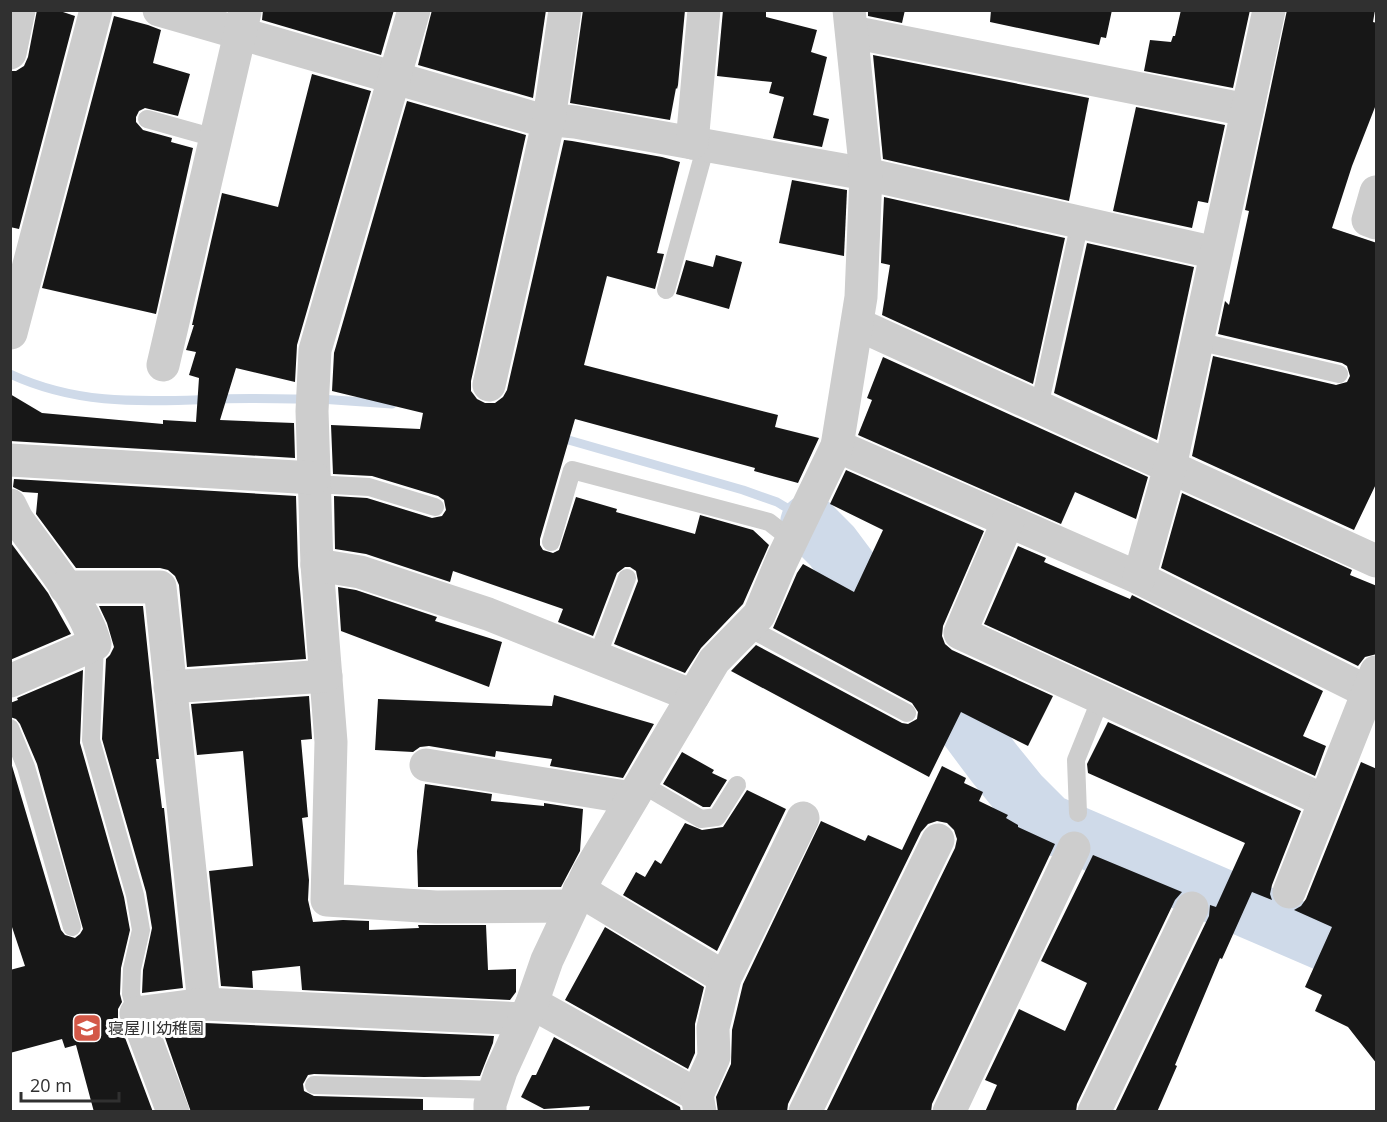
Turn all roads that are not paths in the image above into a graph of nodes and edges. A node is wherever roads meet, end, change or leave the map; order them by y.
1 (20, 10) edge
2 (96, 10) edge
3 (159, 10) edge
4 (414, 10) edge
5 (565, 10) edge
6 (704, 10) edge
7 (1269, 10) edge
8 (242, 21) edge
9 (850, 21) edge
10 (10, 53) edge
11 (394, 76) junction
12 (1247, 110) junction
13 (147, 119) dead end
14 (549, 119) junction
15 (215, 138) junction
16 (699, 144) junction
17 (866, 174) junction
18 (1377, 192) edge
19 (1080, 222) junction
20 (1377, 223) edge
21 (1216, 254) junction
22 (666, 290) dead end
23 (15, 299) edge
24 (857, 324) junction
25 (11, 333) edge
26 (1197, 341) junction
27 (164, 365) dead end
28 (1338, 374) dead end
29 (489, 385) dead end
30 (1039, 407) junction
31 (837, 446) junction
32 (10, 460) edge
33 (1170, 467) junction
34 (314, 481) junction
35 (435, 507) dead end
36 (13, 515) edge
37 (1008, 521) junction
38 (792, 540) junction
39 (551, 542) dead end
40 (1377, 561) edge
41 (317, 565) junction
42 (627, 578) dead end
43 (1139, 578) junction
44 (65, 587) junction
45 (747, 627) junction
46 (95, 644) junction
47 (597, 657) junction
48 (326, 676) junction
49 (10, 681) edge
50 (1374, 686) edge
51 (170, 687) junction
52 (693, 696) junction
53 (1101, 698) junction
54 (907, 714) dead end
55 (10, 728) edge
56 (426, 765) dead end
57 (737, 785) dead end
58 (636, 791) junction
59 (1324, 801) junction
60 (1078, 813) dead end
61 (803, 818) dead end
62 (938, 840) dead end
63 (1074, 848) dead end
64 (1288, 892) dead end
65 (575, 898) junction
66 (1192, 908) dead end
67 (72, 927) dead end
68 (725, 978) junction
69 (204, 1004) junction
70 (528, 1011) junction
71 (136, 1013) junction
72 (314, 1085) dead end
73 (492, 1101) edge
74 (698, 1103) edge
75 (173, 1112) edge
76 (805, 1112) edge
77 (949, 1112) edge
78 (1094, 1112) edge

1 - 10 street
2 - 23 street
3 - 8 street
4 - 11 street
5 - 14 street
6 - 16 street
7 - 12 street
8 - 11 street
8 - 15 street
9 - 12 street
9 - 17 street
11 - 14 street
11 - 34 street
12 - 21 street
13 - 15 lane
14 - 16 street
14 - 29 street
15 - 27 street
16 - 17 street
16 - 22 lane
17 - 19 street
17 - 24 street
18 - 20 street
19 - 21 street
19 - 30 lane
21 - 26 street
23 - 25 street
24 - 30 street
24 - 31 street
26 - 28 lane
26 - 33 street
30 - 33 street
31 - 37 street
31 - 38 street
32 - 34 street
33 - 40 street
33 - 43 street
34 - 35 lane
34 - 41 street
36 - 44 street
37 - 43 street
37 - 53 street
38 - 39 lane
38 - 45 street
41 - 47 street
41 - 48 street
42 - 47 lane
43 - 50 street
44 - 46 street
44 - 51 street
45 - 52 street
45 - 54 lane
46 - 49 street
46 - 71 lane
47 - 52 street
48 - 51 street
48 - 65 street
50 - 59 street
51 - 69 street
52 - 58 street
53 - 59 street
53 - 60 lane
55 - 67 lane
56 - 58 street
57 - 58 lane
58 - 65 street
59 - 64 street
61 - 68 street
62 - 76 street
63 - 77 street
65 - 68 street
65 - 70 street
66 - 78 street
68 - 74 street
69 - 70 street
69 - 71 street
70 - 73 street
70 - 74 street
71 - 75 street
72 - 73 lane

